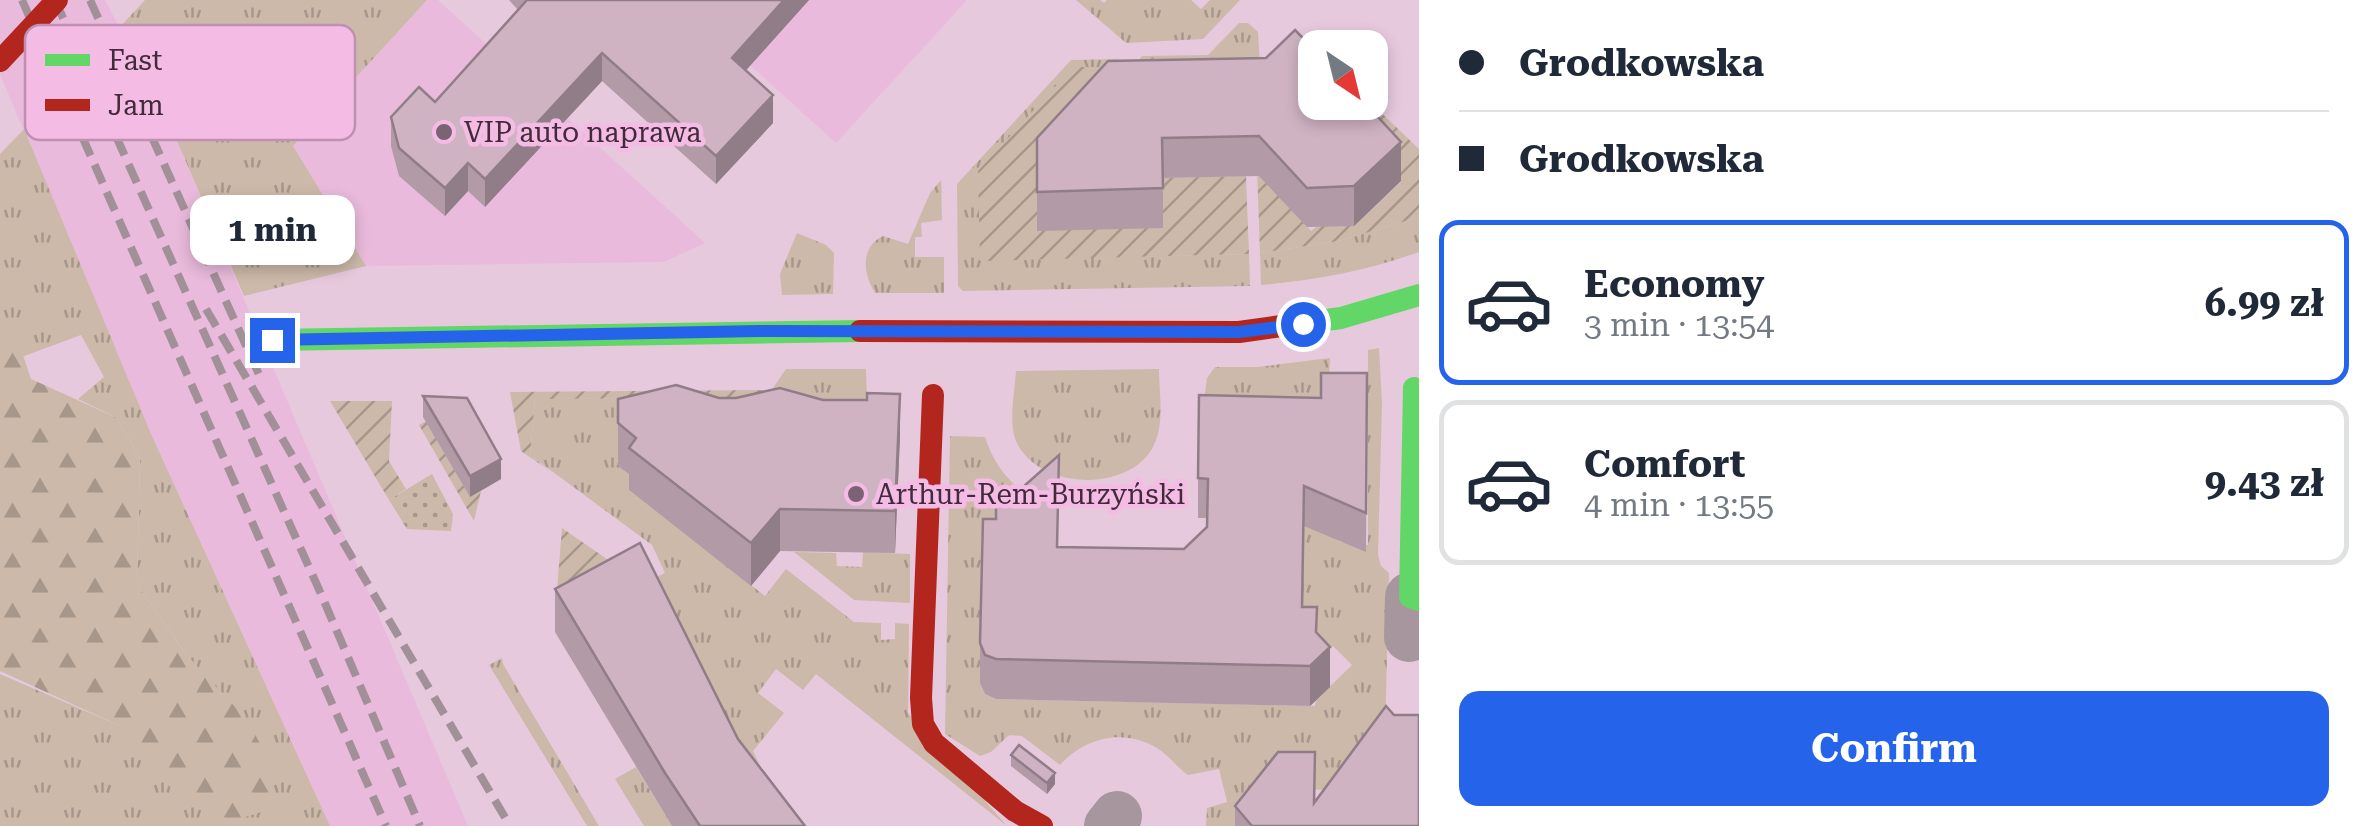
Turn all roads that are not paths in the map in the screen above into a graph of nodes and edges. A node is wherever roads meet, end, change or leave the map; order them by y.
1 (57, 0) edge
2 (34, 25) edge
3 (25, 34) edge
4 (0, 61) edge
5 (1419, 294) edge
6 (272, 340) dead end
7 (1414, 388) dead end
8 (933, 395) dead end
9 (1413, 611) edge
10 (1042, 826) edge

1 - 2 street, bridge
3 - 4 street, bridge
5 - 6 street
7 - 9 street
8 - 10 street

